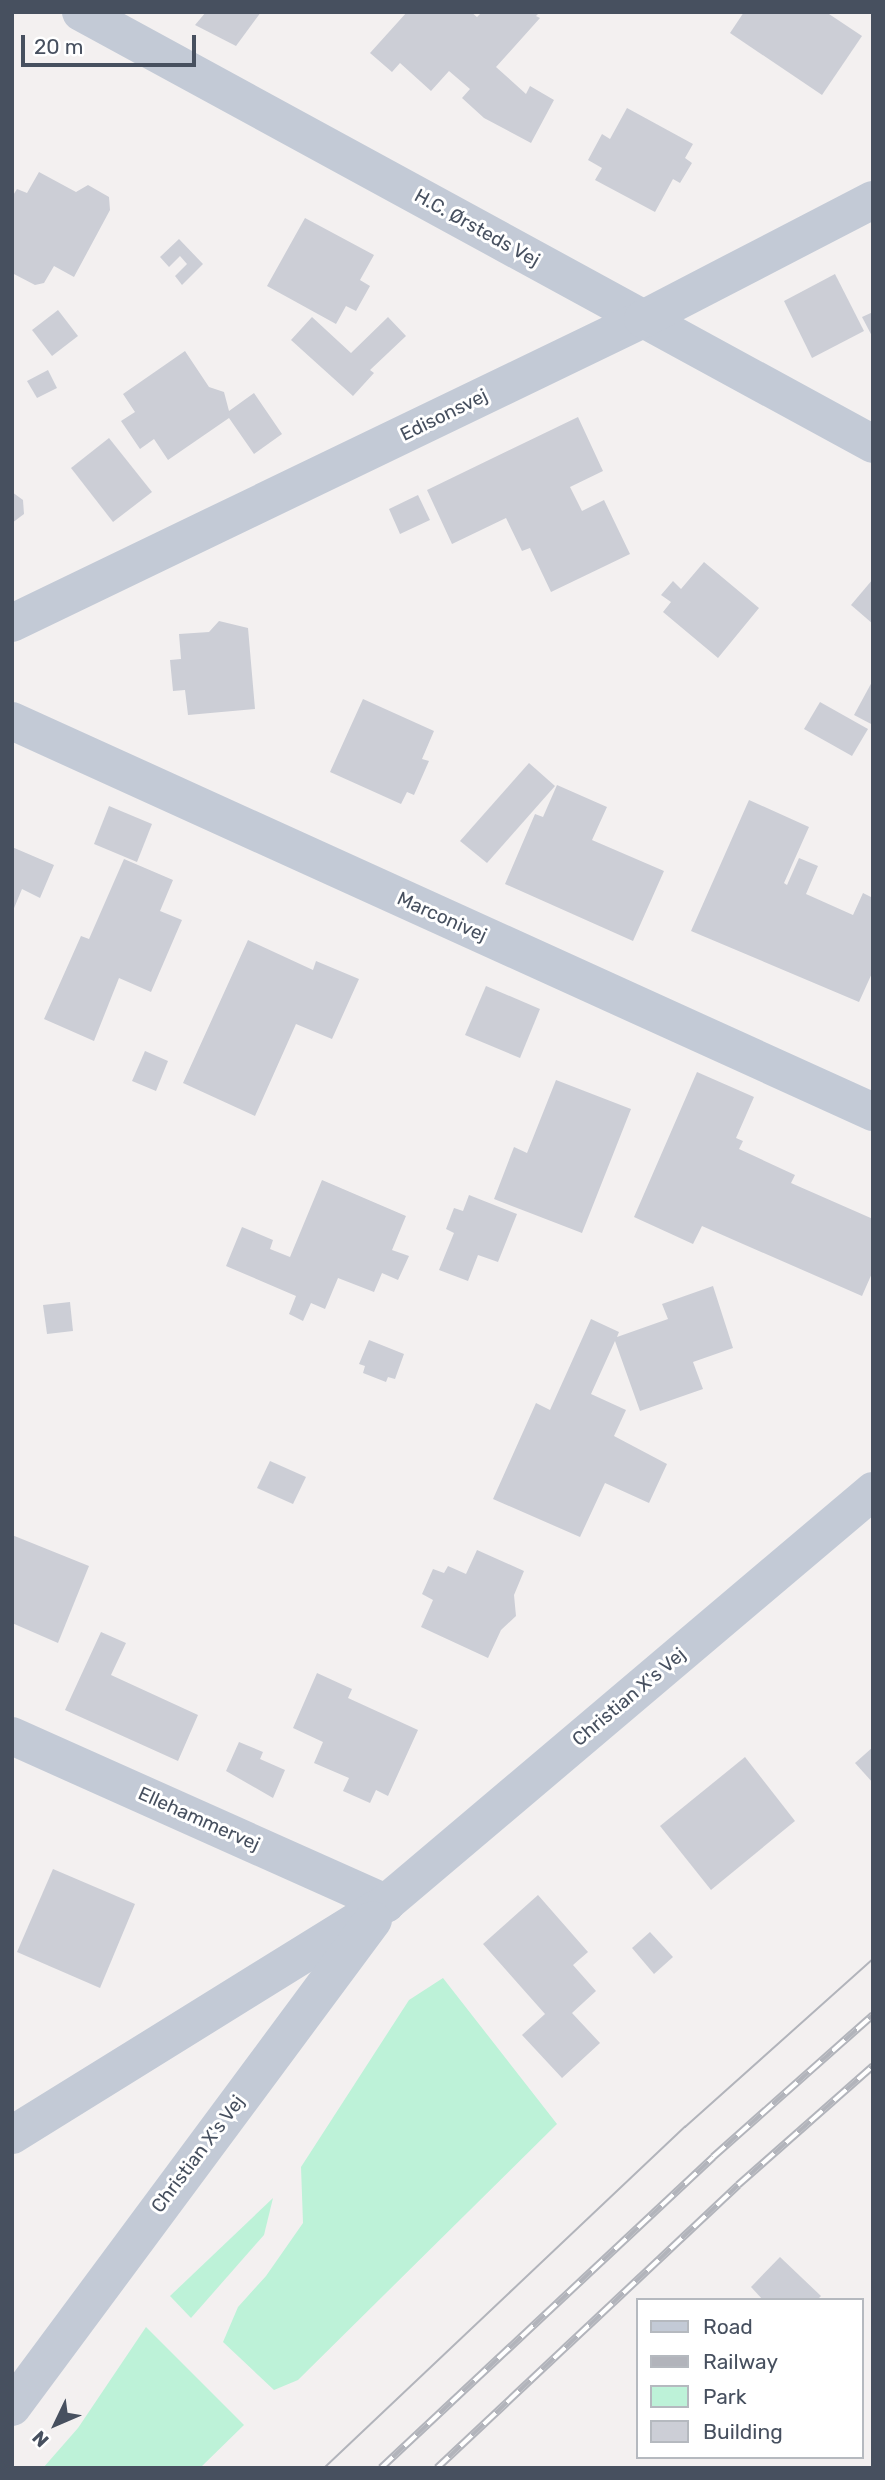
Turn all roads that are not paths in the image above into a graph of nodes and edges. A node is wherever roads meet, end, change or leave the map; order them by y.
1 (81, 12) edge
2 (873, 200) edge
3 (643, 319) junction
4 (873, 444) edge
5 (12, 623) edge
6 (12, 721) edge
7 (873, 1112) edge
8 (873, 1491) edge
9 (12, 1736) edge
10 (386, 1903) junction
11 (12, 2135) edge
12 (12, 2407) edge

1 - 3 street, H.C. Ørsteds Vej
2 - 3 street, Edisonsvej
3 - 4 street, H.C. Ørsteds Vej
3 - 5 street, Edisonsvej
6 - 7 street, Marconivej
8 - 10 street, Christian X's Vej
9 - 10 street, Ellehammervej
10 - 11 street, Christian X's Vej
10 - 12 street, Christian X's Vej

